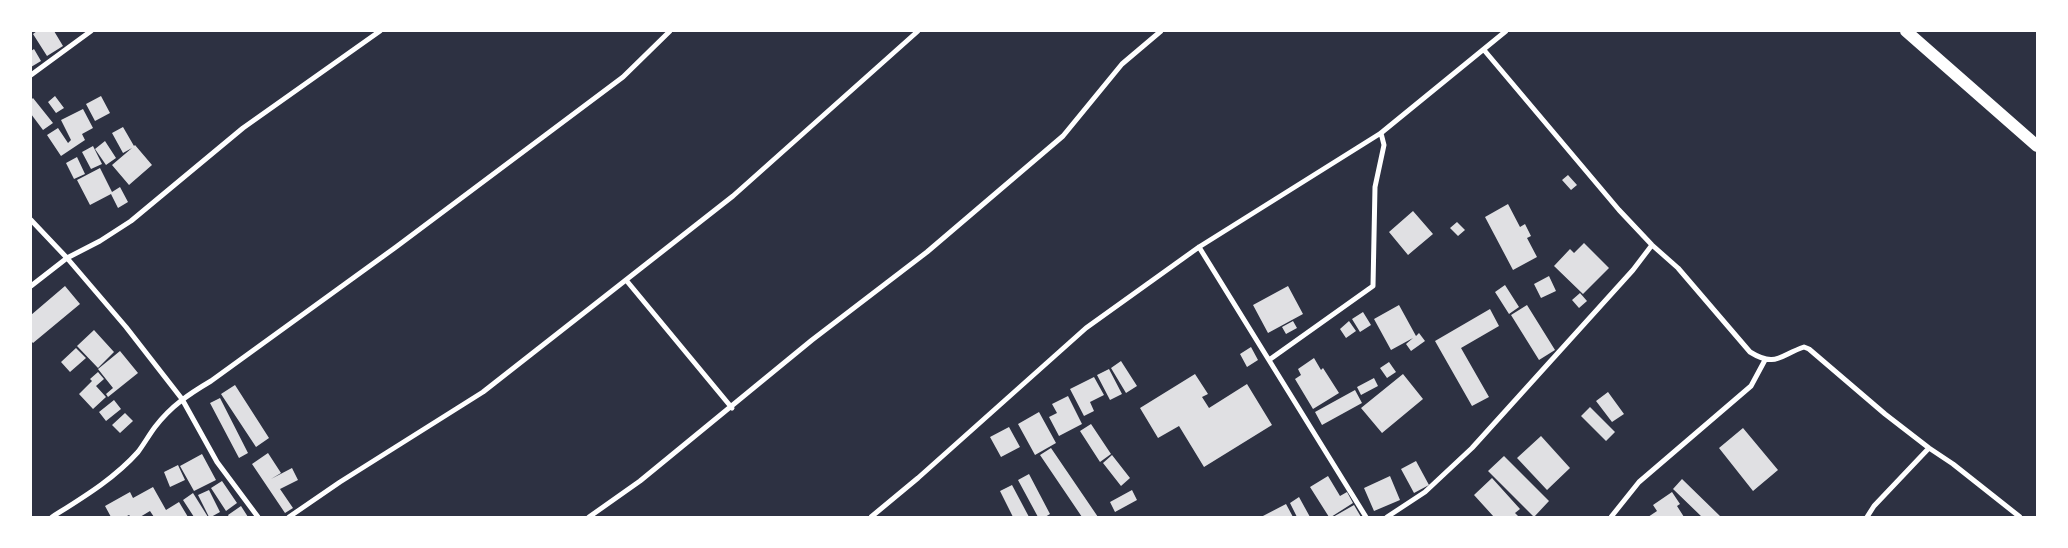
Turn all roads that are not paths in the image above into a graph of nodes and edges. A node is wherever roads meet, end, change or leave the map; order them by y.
1 (91, 31) edge
2 (670, 31) edge
3 (918, 31) edge
4 (1161, 31) edge
5 (1506, 31) edge
6 (1906, 31) edge
7 (379, 32) edge
8 (1484, 50) junction
9 (31, 76) edge
10 (1381, 133) junction
11 (2037, 146) edge
12 (31, 220) edge
13 (1652, 244) junction
14 (1200, 247) junction
15 (67, 258) junction
16 (626, 280) junction
17 (31, 286) edge
18 (1269, 360) junction
19 (1765, 360) junction
20 (182, 399) junction
21 (732, 408) junction
22 (1929, 448) junction
23 (52, 517) edge
24 (258, 517) edge
25 (290, 517) edge
26 (589, 517) edge
27 (871, 517) edge
28 (1366, 517) edge
29 (1388, 517) edge
30 (1611, 517) edge
31 (1867, 517) edge
32 (2020, 517) edge

1 - 9 street
2 - 20 street
3 - 16 street
4 - 21 street
5 - 8 street
6 - 11 main road
7 - 15 street
8 - 10 street
8 - 13 street
10 - 14 street
10 - 18 street
12 - 15 street
13 - 19 street
13 - 29 street
14 - 18 street
14 - 27 street
15 - 17 street
15 - 20 street
16 - 21 street
16 - 25 street
18 - 28 street
19 - 22 street
19 - 30 street
20 - 23 street
20 - 24 street
21 - 26 street
22 - 31 street
22 - 32 street

